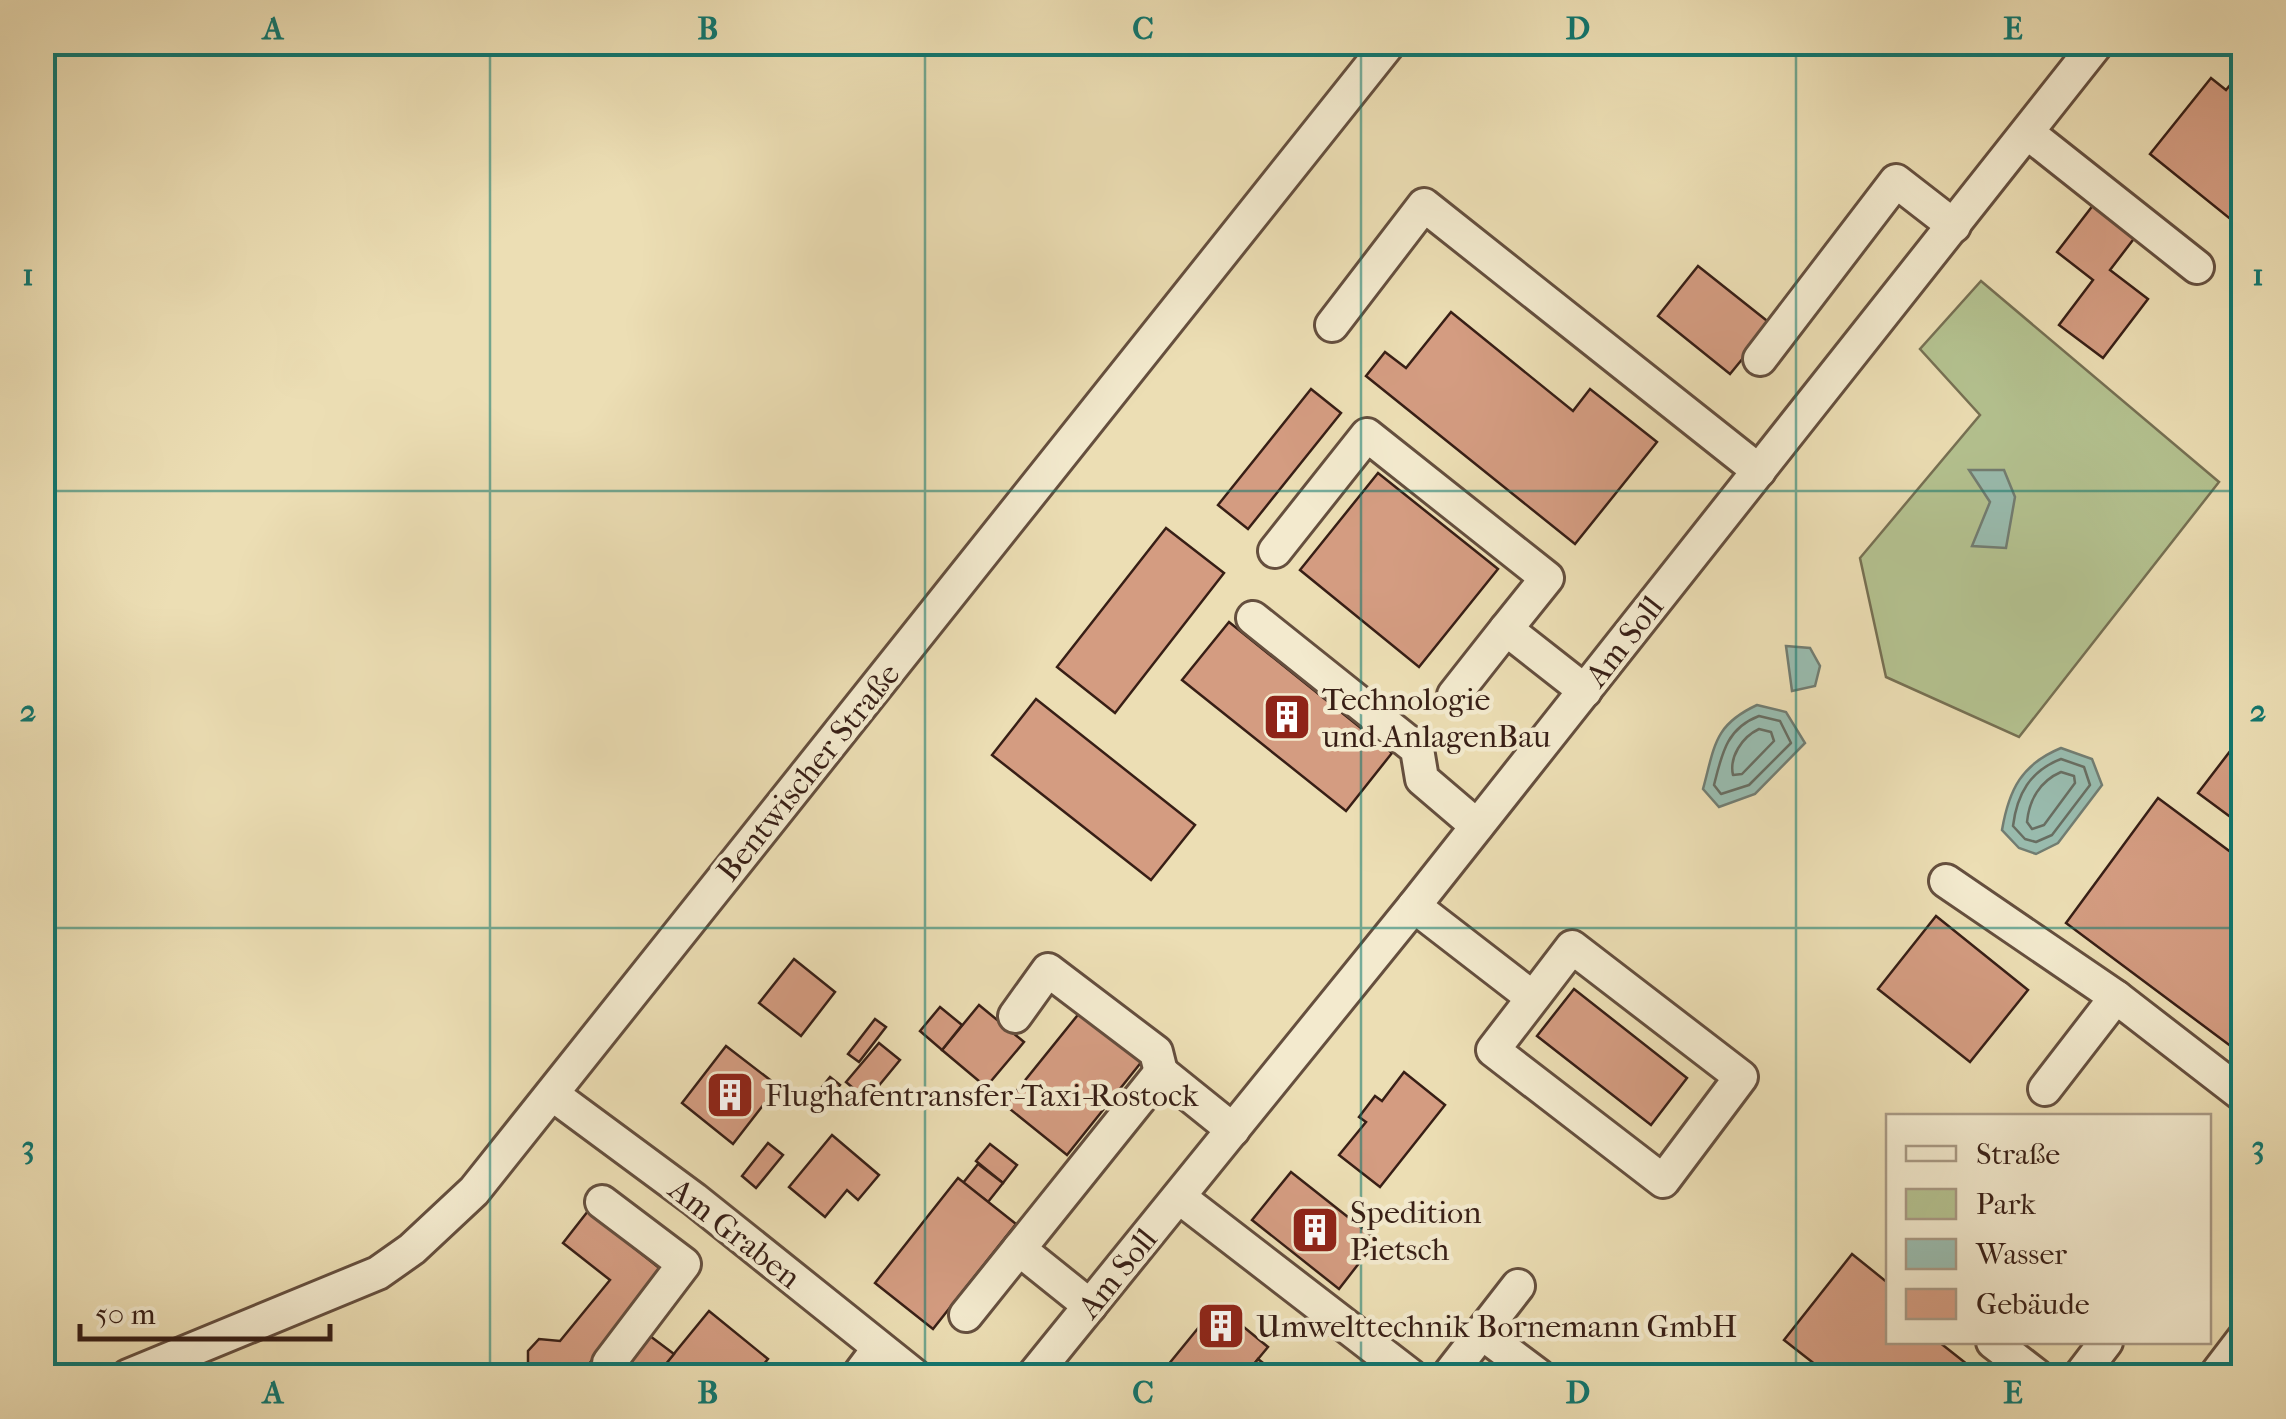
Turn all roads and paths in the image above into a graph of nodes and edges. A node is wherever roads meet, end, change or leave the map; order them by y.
1 (1390, 42) edge
2 (2098, 42) edge
3 (2028, 133) junction
4 (1954, 226) junction
5 (2196, 267) dead end
6 (1332, 325) dead end
7 (1760, 358) dead end
8 (1760, 471) junction
9 (1275, 551) dead end
10 (1253, 618) dead end
11 (1506, 629) junction
12 (1584, 691) junction
13 (1454, 695) dead end
14 (1478, 826) junction
15 (1946, 881) dead end
16 (1414, 906) junction
17 (2116, 997) junction
18 (1533, 998) junction
19 (1015, 1016) dead end
20 (1161, 1072) junction
21 (2045, 1089) dead end
22 (552, 1094) junction
23 (2244, 1096) edge
24 (1233, 1130) junction
25 (1178, 1196) junction
26 (694, 1199) junction
27 (602, 1202) dead end
28 (659, 1245) junction
29 (1019, 1249) junction
30 (1518, 1286) dead end
31 (1090, 1306) junction
32 (966, 1315) dead end
33 (1482, 1333) junction
34 (2244, 1338) edge
35 (1996, 1344) edge
36 (2104, 1344) edge
37 (879, 1348) junction
38 (609, 1362) dead end
39 (128, 1376) edge
40 (858, 1376) edge
41 (915, 1376) edge
42 (1033, 1376) edge
43 (1411, 1376) edge
44 (1448, 1376) edge
45 (1539, 1376) edge
46 (2037, 1376) edge
47 (2080, 1376) edge
48 (2215, 1376) edge

1 - 22 street, Bentwischer Straße
2 - 3 street, Am Soll
3 - 4 street, Am Soll
3 - 5 street
4 - 7 street
4 - 8 street, Am Soll
6 - 8 street
8 - 12 street, Am Soll
9 - 11 street
10 - 14 street
11 - 12 street
11 - 13 street
12 - 14 street, Am Soll
14 - 16 street, Am Soll
15 - 17 street
16 - 18 street
16 - 24 street, Am Soll
17 - 21 street
17 - 23 street
18 - 18 street
19 - 20 street
20 - 24 street
20 - 29 street
22 - 26 street, Am Graben
22 - 39 street, Bentwischer Straße
24 - 25 street, Am Soll
25 - 31 street, Am Soll
25 - 43 street
26 - 28 street
26 - 37 street, Am Graben
27 - 28 street
28 - 38 street
29 - 31 street
29 - 32 street
30 - 33 street
31 - 42 street, Am Soll
33 - 44 street
33 - 45 street
34 - 48 street
35 - 46 street
36 - 47 street
37 - 40 street
37 - 41 street, Am Graben

